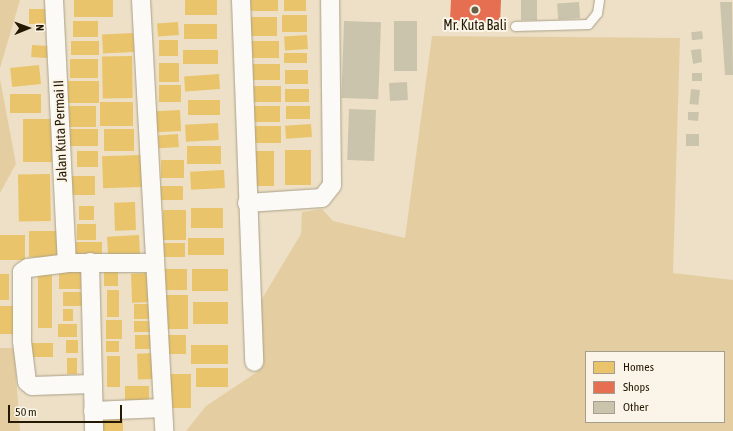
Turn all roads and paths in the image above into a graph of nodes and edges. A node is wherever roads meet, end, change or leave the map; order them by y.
1 (54, 0) edge
2 (141, 0) edge
3 (241, 0) edge
4 (330, 0) edge
5 (599, 0) edge
6 (515, 26) dead end
7 (246, 204) junction
8 (90, 262) junction
9 (67, 263) junction
10 (154, 263) junction
11 (254, 362) dead end
12 (92, 384) junction
13 (163, 408) junction
14 (93, 411) junction
15 (94, 431) edge
16 (164, 431) edge

1 - 9 street, Jalan Kuta Permai II
2 - 10 street
3 - 7 street
4 - 7 street
5 - 6 lane
7 - 11 street
8 - 9 street
8 - 10 street
8 - 12 street
9 - 12 street
10 - 13 street
12 - 14 street
13 - 14 street
13 - 16 street
14 - 15 street

